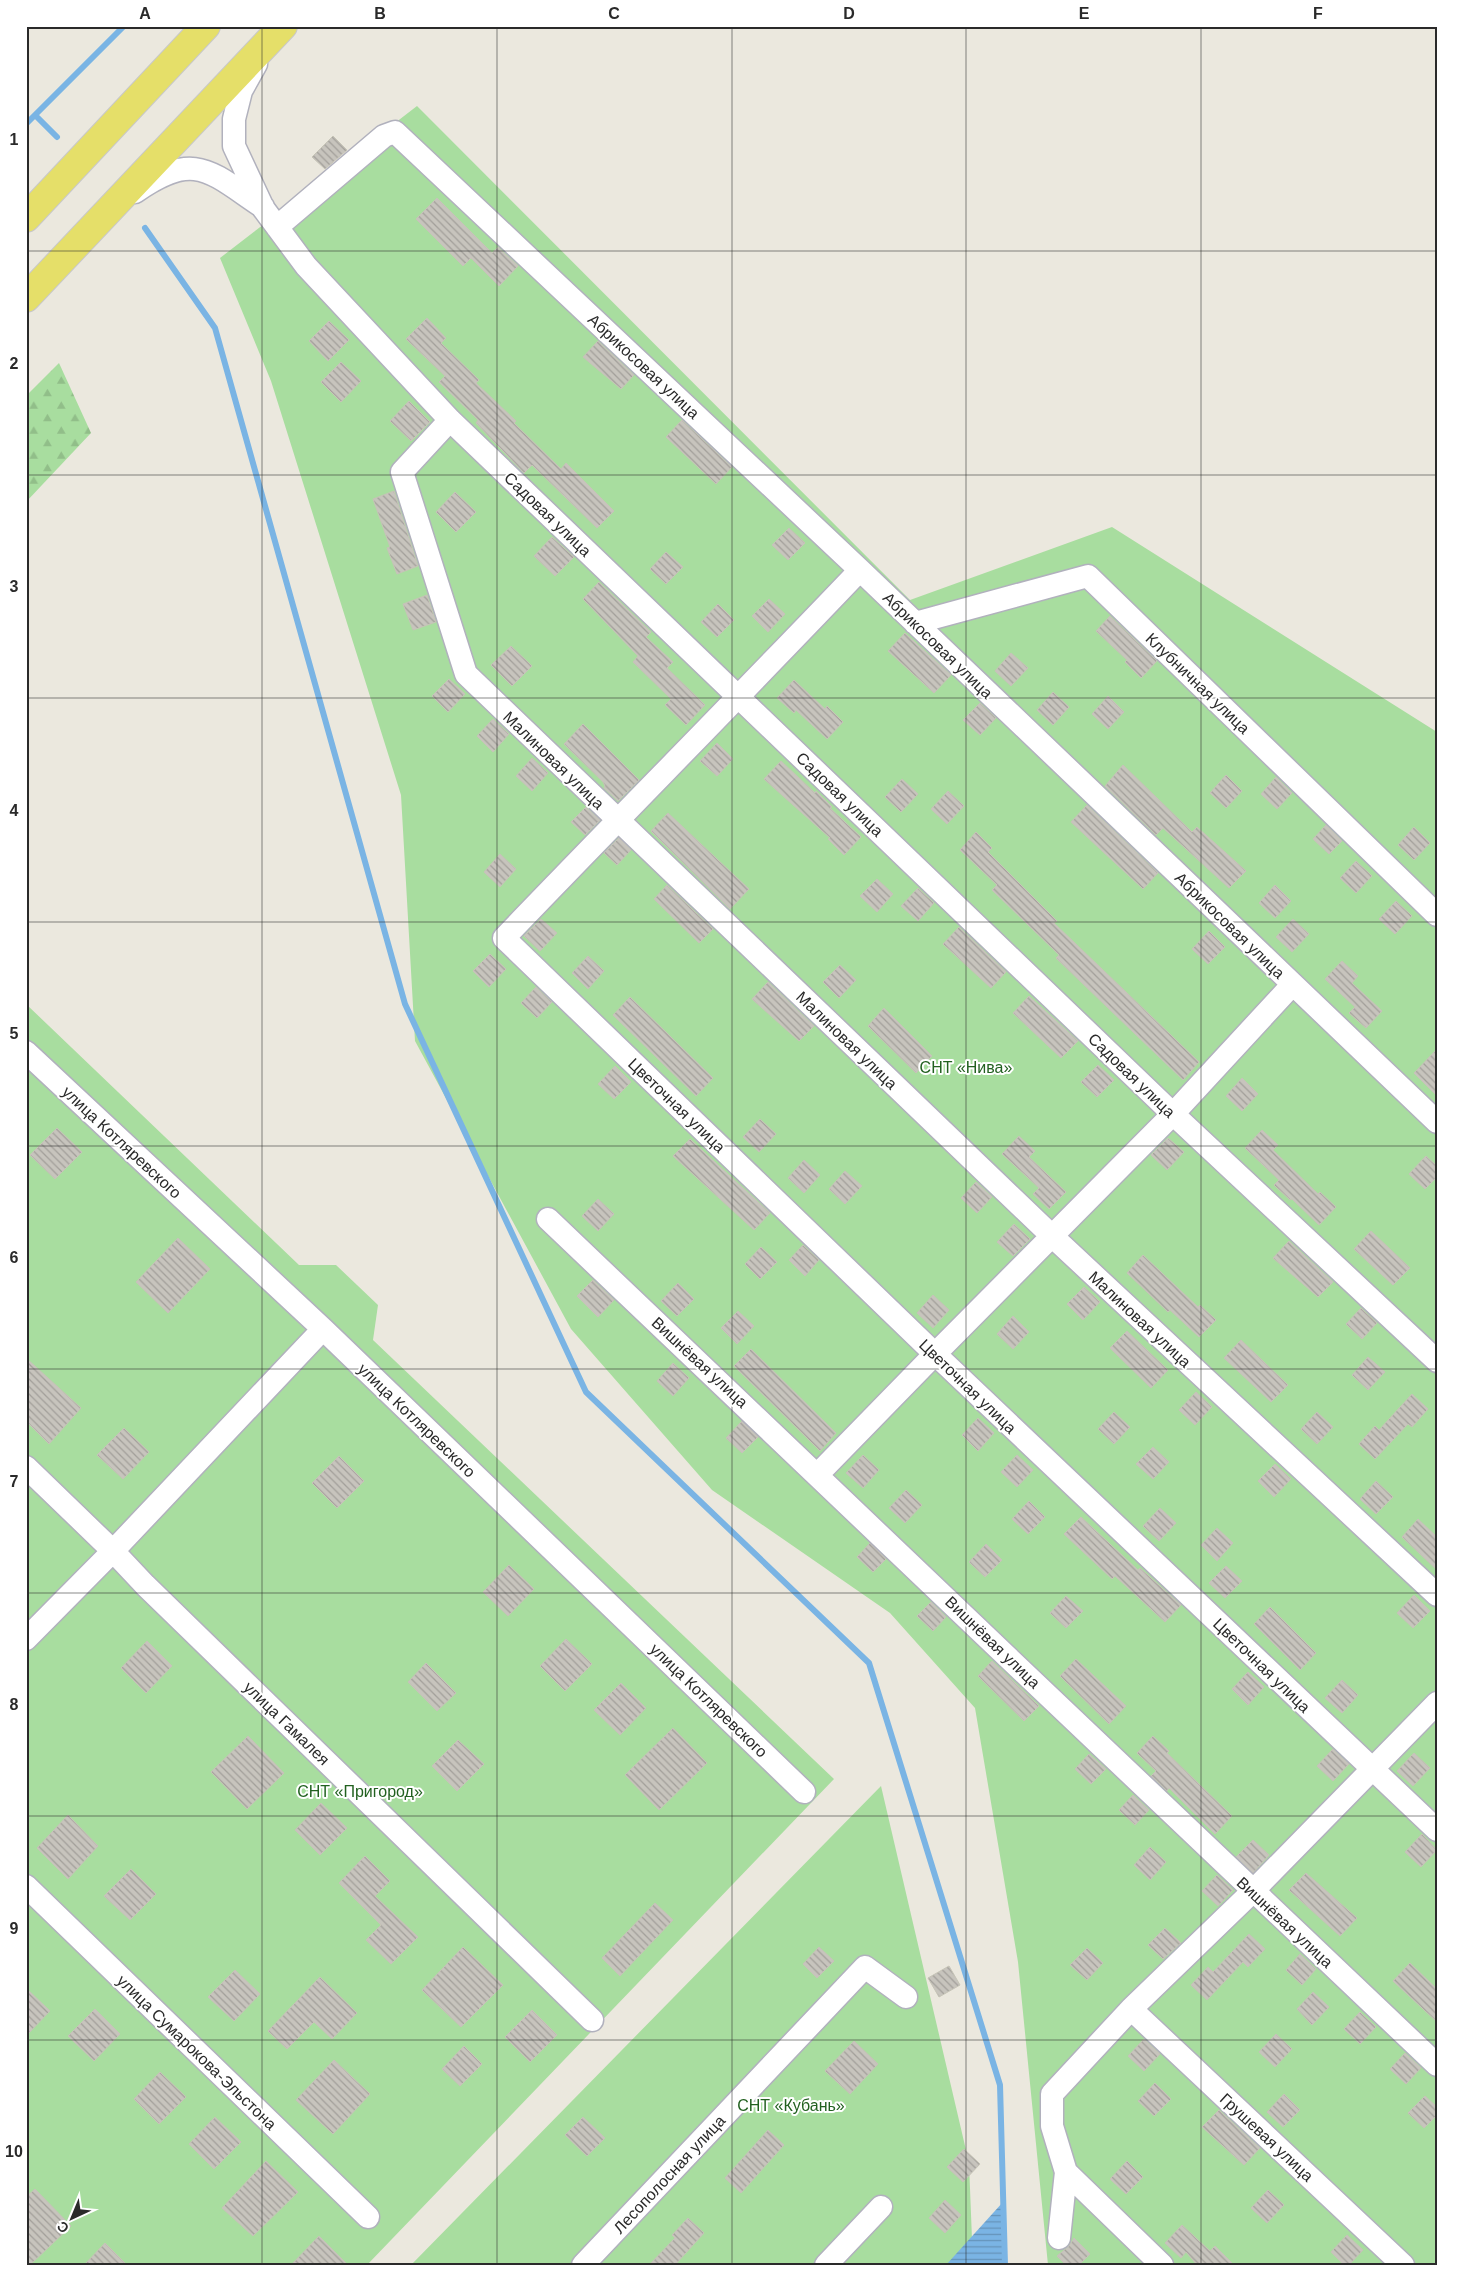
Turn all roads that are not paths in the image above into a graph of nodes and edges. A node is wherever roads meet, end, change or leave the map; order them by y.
1 (206, 26) edge
2 (277, 32) edge
3 (264, 208) junction
4 (104, 214) junction
5 (26, 218) edge
6 (277, 227) junction
7 (26, 298) edge
8 (450, 420) junction
9 (860, 570) junction
10 (915, 622) junction
11 (740, 697) junction
12 (617, 820) junction
13 (1437, 915) edge
14 (1292, 984) junction
15 (26, 1052) edge
16 (1173, 1114) junction
17 (1437, 1122) edge
18 (548, 1219) dead end
19 (1052, 1236) junction
20 (323, 1329) junction
21 (935, 1354) junction
22 (1437, 1361) edge
23 (26, 1467) edge
24 (818, 1474) junction
25 (113, 1551) junction
26 (1437, 1595) edge
27 (26, 1639) edge
28 (1437, 1703) edge
29 (1372, 1770) junction
30 (804, 1792) dead end
31 (1437, 1830) edge
32 (26, 1886) edge
33 (1252, 1892) junction
34 (906, 1997) dead end
35 (1131, 2009) junction
36 (592, 2020) dead end
37 (1437, 2065) edge
38 (1066, 2172) junction
39 (882, 2207) dead end
40 (368, 2217) dead end
41 (1059, 2238) dead end
42 (583, 2265) edge
43 (826, 2265) edge
44 (1162, 2265) edge
45 (1403, 2265) edge

1 - 5 main road
2 - 3 street
2 - 4 main road
3 - 4 street
3 - 6 street, Садовая улица
4 - 7 main road
6 - 8 street, Садовая улица
6 - 9 street, Абрикосовая улица
8 - 11 street, Садовая улица
8 - 12 street, Малиновая улица
9 - 10 street, Абрикосовая улица
9 - 11 street
10 - 13 street, Клубничная улица
10 - 14 street, Абрикосовая улица
11 - 12 street
11 - 16 street, Садовая улица
12 - 19 street, Малиновая улица
12 - 21 street, Цветочная улица
14 - 16 street
14 - 17 street, Абрикосовая улица
15 - 20 street, улица Котляревского
16 - 19 street
16 - 22 street, Садовая улица
18 - 24 street, Вишнёвая улица
19 - 21 street
19 - 26 street, Малиновая улица
20 - 25 street
20 - 30 street, улица Котляревского
21 - 24 street
21 - 29 street, Цветочная улица
23 - 25 street, улица Гамалея
24 - 33 street, Вишнёвая улица
25 - 27 street
25 - 36 street, улица Гамалея
28 - 29 street
29 - 31 street, Цветочная улица
29 - 33 street
32 - 40 street, улица Сумарокова-Эльстона
33 - 35 street
33 - 37 street, Вишнёвая улица
34 - 42 street, Лесополосная улица
35 - 38 street
35 - 45 street, Грушевая улица
38 - 41 street
38 - 44 street
39 - 43 street

